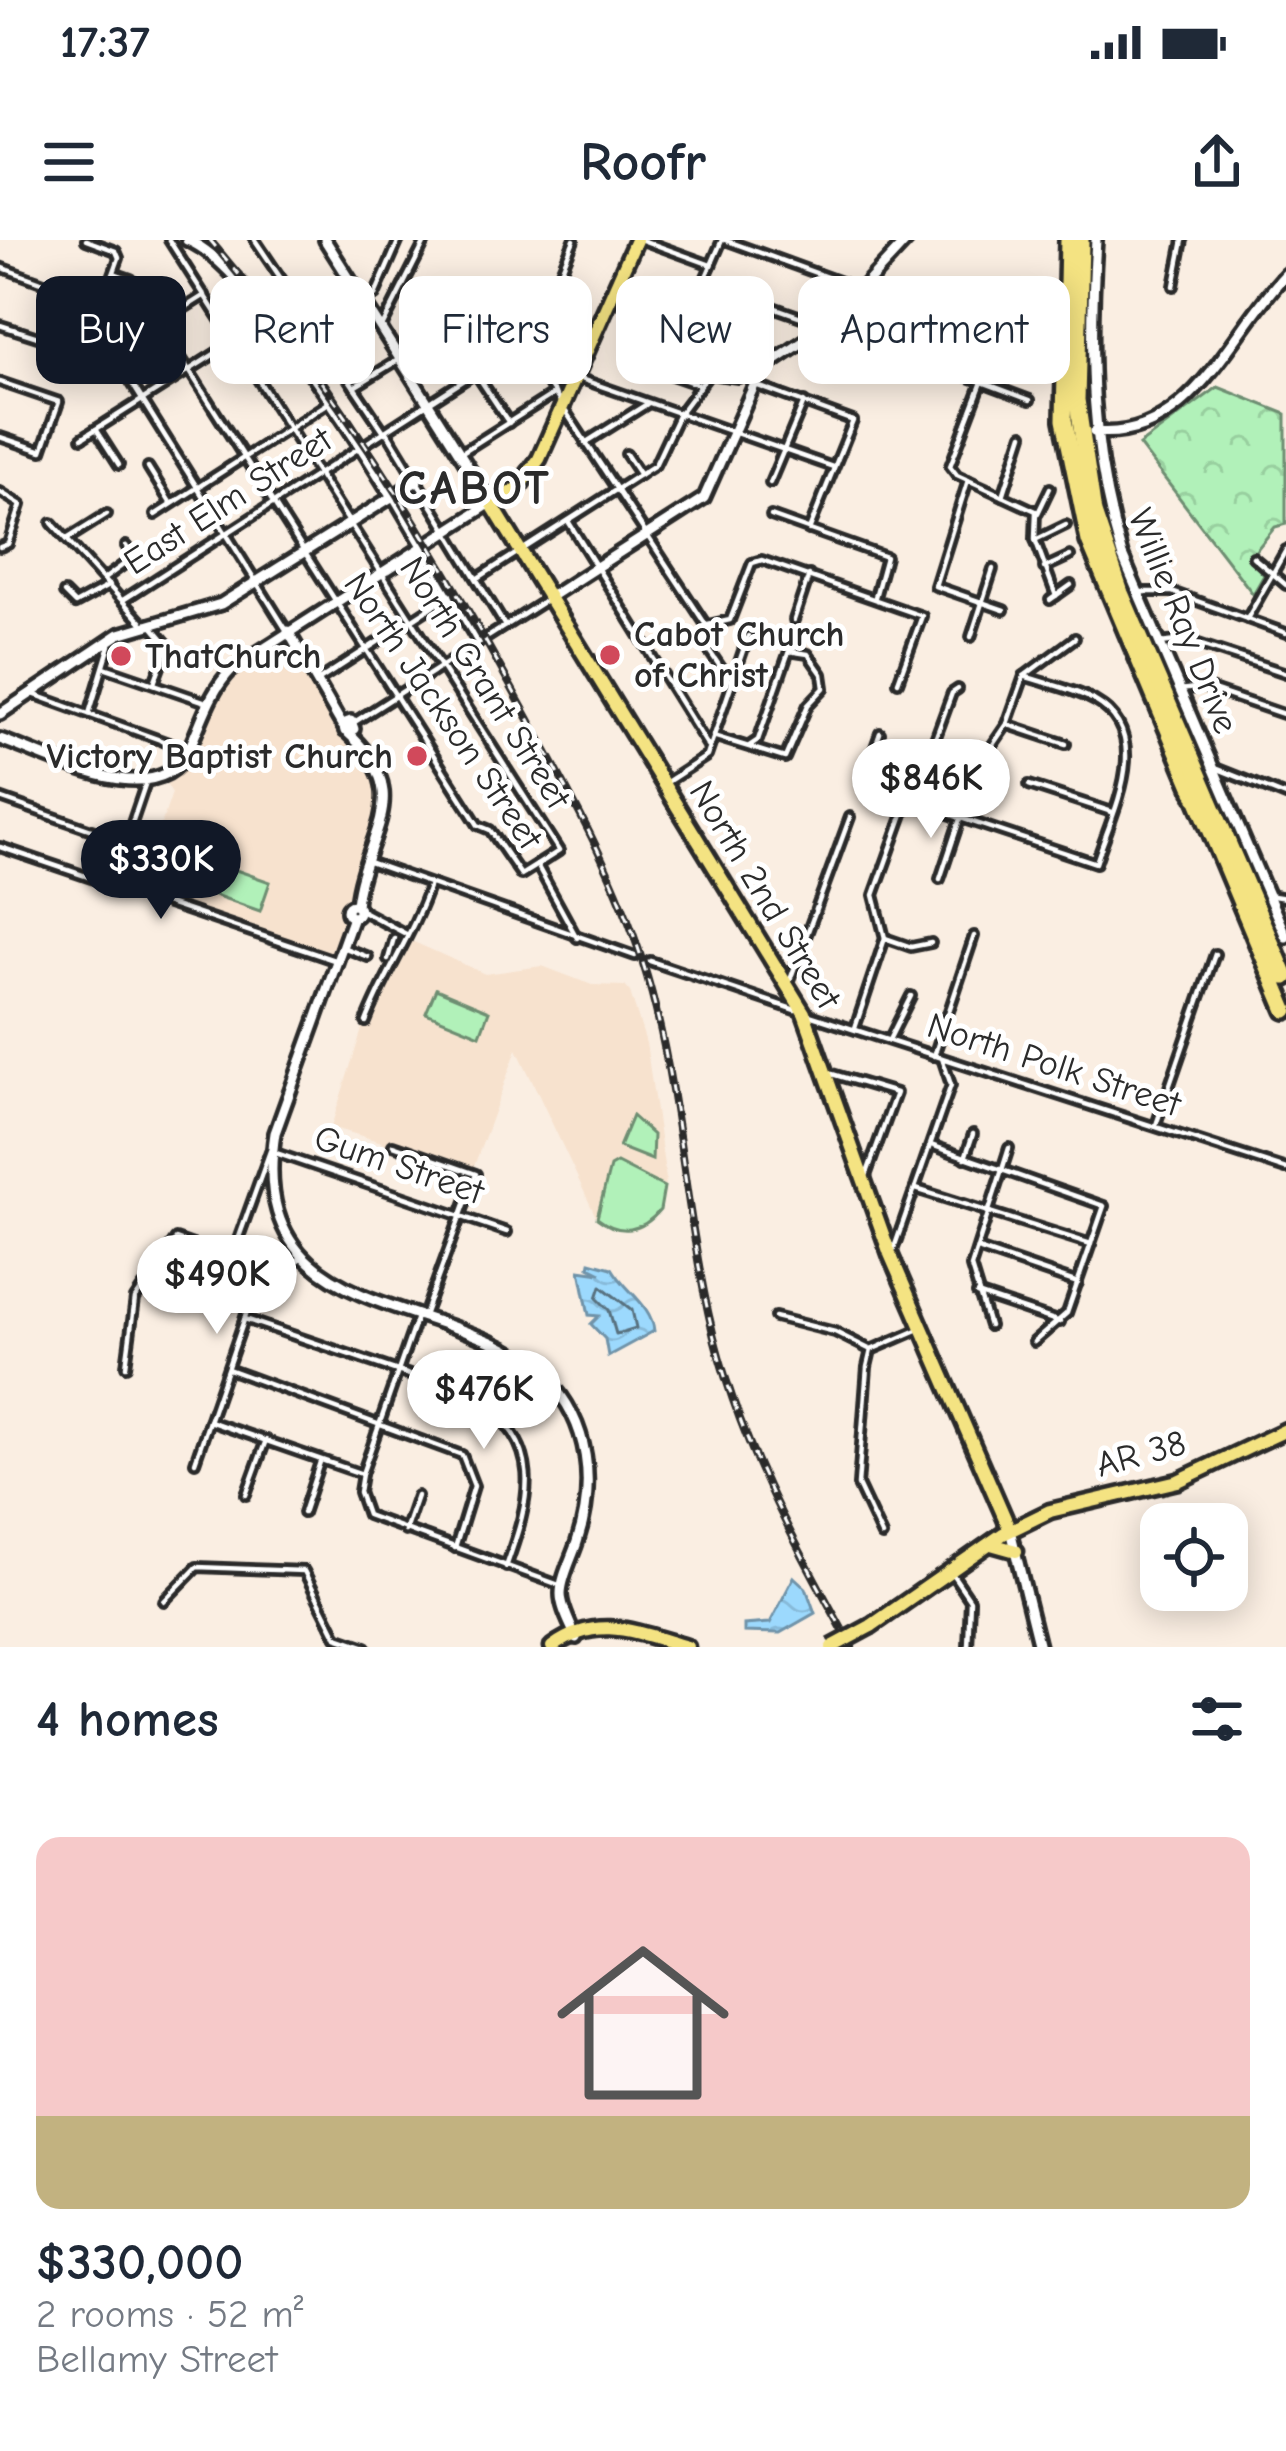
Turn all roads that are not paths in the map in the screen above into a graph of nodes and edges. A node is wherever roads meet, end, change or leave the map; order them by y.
1 (86, 240) edge
2 (169, 240) edge
3 (188, 240) edge
4 (255, 240) edge
5 (325, 240) edge
6 (399, 240) edge
7 (425, 240) edge
8 (574, 240) edge
9 (639, 240) edge
10 (724, 240) edge
11 (907, 240) edge
12 (1067, 240) edge
13 (1081, 240) edge
14 (1096, 240) edge
15 (1183, 240) edge
16 (204, 244) edge
17 (710, 265) junction
18 (0, 267) edge
19 (114, 273) junction
20 (1286, 274) edge
21 (113, 276) edge
22 (122, 276) edge
23 (279, 276) edge
24 (348, 276) edge
25 (559, 276) edge
26 (621, 276) edge
27 (706, 276) edge
28 (825, 276) edge
29 (873, 276) edge
30 (36, 280) edge
31 (1174, 286) dead end
32 (616, 287) edge
33 (205, 295) junction
34 (375, 295) edge
35 (210, 303) edge
36 (186, 307) edge
37 (375, 319) edge
38 (0, 325) edge
39 (381, 329) junction
40 (592, 334) edge
41 (596, 335) junction
42 (36, 338) edge
43 (592, 344) edge
44 (399, 356) edge
45 (210, 357) edge
46 (399, 359) edge
47 (186, 368) edge
48 (188, 371) junction
49 (0, 382) edge
50 (592, 382) edge
51 (132, 384) edge
52 (262, 384) edge
53 (352, 384) edge
54 (415, 384) edge
55 (461, 384) edge
56 (483, 384) edge
57 (549, 384) edge
58 (572, 384) edge
59 (697, 384) edge
60 (981, 384) edge
61 (987, 384) edge
62 (700, 385) joint
63 (754, 385) joint
64 (354, 387) junction
65 (142, 400) junction
66 (559, 400) junction
67 (1030, 400) dead end
68 (330, 402) junction
69 (804, 402) junction
70 (649, 403) junction
71 (428, 406) junction
72 (679, 414) junction
73 (509, 423) junction
74 (290, 427) junction
75 (96, 429) junction
76 (386, 432) junction
77 (1094, 432) junction
78 (734, 433) junction
79 (1023, 434) dead end
80 (0, 437) edge
81 (82, 438) dead end
82 (585, 443) junction
83 (362, 448) junction
84 (784, 450) junction
85 (459, 454) junction
86 (626, 454) dead end
87 (243, 456) junction
88 (119, 465) dead end
89 (148, 467) dead end
90 (833, 467) junction
91 (321, 474) junction
92 (640, 475) junction
93 (968, 480) junction
94 (417, 481) junction
95 (770, 483) dead end
96 (196, 487) junction
97 (1050, 488) dead end
98 (615, 490) junction
99 (0, 492) edge
100 (1003, 496) junction
101 (392, 497) junction
102 (491, 503) junction
103 (171, 504) junction
104 (273, 505) junction
105 (106, 514) dead end
106 (1038, 514) junction
107 (155, 515) dead end
108 (771, 516) dead end
109 (568, 521) junction
110 (52, 523) dead end
111 (351, 523) junction
112 (1066, 525) dead end
113 (448, 529) junction
114 (809, 530) junction
115 (225, 534) junction
116 (646, 536) junction
117 (68, 539) junction
118 (1035, 540) junction
119 (422, 545) junction
120 (126, 546) dead end
121 (0, 547) edge
122 (522, 550) junction
123 (1286, 550) edge
124 (303, 553) junction
125 (1070, 556) dead end
126 (1252, 557) dead end
127 (598, 568) junction
128 (993, 568) dead end
129 (1044, 568) junction
130 (382, 572) junction
131 (809, 575) junction
132 (1268, 575) junction
133 (478, 578) junction
134 (104, 579) junction
135 (256, 583) junction
136 (110, 585) junction
137 (1071, 585) dead end
138 (1286, 585) edge
139 (1138, 592) junction
140 (64, 593) dead end
141 (451, 594) junction
142 (550, 597) junction
143 (875, 597) junction
144 (123, 600) junction
145 (335, 601) junction
146 (982, 605) junction
147 (1004, 610) dead end
148 (1247, 619) junction
149 (412, 620) junction
150 (794, 620) dead end
151 (706, 625) junction
152 (148, 626) junction
153 (505, 626) junction
154 (288, 632) junction
155 (1286, 633) edge
156 (748, 636) dead end
157 (971, 637) dead end
158 (1075, 638) dead end
159 (111, 639) junction
160 (478, 644) junction
161 (1159, 644) junction
162 (297, 646) junction
163 (265, 647) junction
164 (365, 649) junction
165 (104, 667) junction
166 (443, 667) junction
167 (1286, 673) edge
168 (1024, 676) junction
169 (319, 680) junction
170 (898, 682) dead end
171 (732, 683) junction
172 (154, 684) junction
173 (958, 689) dead end
174 (1179, 690) junction
175 (30, 693) junction
176 (395, 696) junction
177 (206, 702) junction
178 (0, 714) edge
179 (89, 714) junction
180 (1286, 716) edge
181 (1006, 724) junction
182 (349, 726) junction
183 (880, 734) dead end
184 (713, 736) junction
185 (0, 739) edge
186 (758, 740) junction
187 (1066, 743) dead end
188 (708, 746) junction
189 (749, 746) junction
190 (189, 750) junction
191 (762, 752) junction
192 (1213, 766) junction
193 (977, 768) junction
194 (146, 782) junction
195 (664, 784) junction
196 (1029, 784) dead end
197 (1286, 796) edge
198 (0, 799) edge
199 (908, 800) junction
200 (1112, 812) junction
201 (850, 817) dead end
202 (960, 817) junction
203 (126, 842) junction
204 (0, 847) edge
205 (369, 862) junction
206 (537, 865) junction
207 (940, 879) dead end
208 (430, 884) junction
209 (111, 885) junction
210 (1267, 895) junction
211 (1286, 898) edge
212 (357, 910) junction
213 (974, 936) dead end
214 (398, 937) junction
215 (1286, 937) edge
216 (577, 938) junction
217 (885, 938) junction
218 (931, 943) dead end
219 (339, 945) junction
220 (1215, 954) dead end
221 (635, 956) dead end
222 (368, 957) dead end
223 (334, 960) junction
224 (650, 961) dead end
225 (1286, 976) edge
226 (788, 986) junction
227 (911, 996) dead end
228 (1286, 1010) edge
229 (805, 1013) junction
230 (366, 1022) dead end
231 (855, 1028) junction
232 (889, 1040) junction
233 (938, 1057) junction
234 (829, 1075) junction
235 (1156, 1125) junction
236 (974, 1134) dead end
237 (931, 1144) junction
238 (393, 1145) dead end
239 (1009, 1148) dead end
240 (272, 1150) junction
241 (965, 1157) junction
242 (1286, 1169) edge
243 (1002, 1172) junction
244 (861, 1180) junction
245 (916, 1189) junction
246 (991, 1210) junction
247 (461, 1215) junction
248 (507, 1232) dead end
249 (1091, 1244) junction
250 (978, 1249) junction
251 (890, 1254) junction
252 (304, 1255) junction
253 (240, 1257) dead end
254 (262, 1265) junction
255 (1078, 1282) junction
256 (977, 1294) junction
257 (775, 1317) dead end
258 (420, 1318) junction
259 (245, 1319) junction
260 (1060, 1322) junction
261 (989, 1326) dead end
262 (922, 1328) junction
263 (1034, 1342) dead end
264 (871, 1350) junction
265 (126, 1366) dead end
266 (228, 1369) junction
267 (399, 1370) junction
268 (209, 1421) junction
269 (382, 1422) junction
270 (1286, 1430) edge
271 (266, 1440) junction
272 (321, 1460) junction
273 (195, 1462) dead end
274 (362, 1474) junction
275 (246, 1495) dead end
276 (417, 1496) dead end
277 (302, 1513) dead end
278 (1005, 1514) junction
279 (1029, 1522) junction
280 (1010, 1530) junction
281 (405, 1531) junction
282 (882, 1536) dead end
283 (989, 1544) junction
284 (455, 1549) junction
285 (1016, 1551) junction
286 (506, 1567) junction
287 (951, 1572) junction
288 (562, 1586) junction
289 (164, 1601) dead end
290 (572, 1633) edge
291 (337, 1636) junction
292 (333, 1647) edge
293 (366, 1647) edge
294 (687, 1647) edge
295 (832, 1647) edge
296 (968, 1647) edge
297 (1039, 1647) edge

1 - 19 street, North Jackson Street
2 - 33 street, North Grant Street
3 - 16 street
4 - 23 street
5 - 24 street, North 2nd Street
6 - 34 street
7 - 39 street
8 - 25 street
9 - 17 street
9 - 26 main road
10 - 17 street
10 - 28 street
11 - 29 street
12 - 228 highway
13 - 225 highway
14 - 77 street, Willie Ray Drive
15 - 31 street
16 - 68 street
17 - 27 street
18 - 30 street
19 - 21 street
19 - 22 street, North Jackson Street
20 - 77 street
32 - 41 main road
33 - 35 street, North Grant Street
33 - 36 street
37 - 39 street, North 2nd Street
38 - 42 street
39 - 44 street, North 2nd Street
40 - 41 street
41 - 43 main road
45 - 48 street
46 - 64 street
47 - 48 street, North Jackson Street
48 - 65 street
48 - 87 street, North Jackson Street
49 - 80 street
50 - 70 street
51 - 65 street
52 - 74 street, North Grant Street
53 - 64 street
54 - 71 street, North 2nd Street
55 - 71 street, East Elm Street
56 - 73 street
57 - 66 street
58 - 66 main road
59 - 62 street
60 - 93 street
61 - 67 street
62 - 72 street
63 - 69 street
63 - 78 street
64 - 76 street
65 - 75 street
65 - 96 street
66 - 73 street
66 - 82 street
66 - 102 main road
68 - 74 street
68 - 83 street
69 - 84 street
69 - 90 street
70 - 72 street
70 - 82 street
71 - 76 street, East Elm Street
71 - 85 street, North 2nd Street
72 - 78 street
72 - 92 street
73 - 85 street
74 - 87 street
74 - 91 street, North Grant Street
75 - 81 street
75 - 88 street
76 - 83 street, East Elm Street
76 - 94 street
77 - 139 street, Willie Ray Drive
78 - 84 street
78 - 116 street
79 - 100 street
82 - 98 street
83 - 91 street, East Elm Street
83 - 101 street
84 - 90 street
84 - 95 street
85 - 102 street, North 2nd Street
86 - 92 street
87 - 96 street
87 - 104 street, North Jackson Street
89 - 103 street
90 - 114 street
91 - 104 street, East Elm Street
91 - 111 street, North Grant Street
92 - 98 street
93 - 100 street
93 - 146 street
94 - 101 street
94 - 113 street
96 - 103 street
96 - 115 street
97 - 106 street
98 - 109 street
98 - 116 street
99 - 121 street
100 - 106 street
101 - 111 street
101 - 119 street
102 - 113 street
102 - 122 main road, North 2nd Street
103 - 107 street
104 - 115 street, East Elm Street
104 - 124 street, North Jackson Street
105 - 117 street
106 - 118 street
108 - 114 street
109 - 122 street
109 - 127 street
110 - 117 street
111 - 124 street
111 - 130 street, North Grant Street
112 - 118 street
113 - 119 street
113 - 133 street
114 - 143 street
115 - 135 street
115 - 144 street, East Elm Street
116 - 127 street
116 - 151 street
117 - 134 street
118 - 129 street
119 - 130 street
119 - 141 street
120 - 134 street
122 - 133 street
122 - 142 main road, North 2nd Street
123 - 132 street
124 - 135 street
124 - 145 street, North Jackson Street
125 - 129 street
126 - 132 street
127 - 142 street
127 - 188 street
128 - 146 street
129 - 137 street
130 - 145 street
130 - 149 street, North Grant Street
131 - 143 street
131 - 150 street
131 - 151 street
132 - 138 street
132 - 148 street
133 - 153 street
134 - 136 street
135 - 152 street
135 - 154 street
136 - 140 street
136 - 144 street
139 - 148 street
139 - 161 street, Willie Ray Drive
141 - 149 street
141 - 160 street
142 - 153 street
142 - 195 main road, North 2nd Street
143 - 170 street
144 - 152 street
145 - 154 street
145 - 164 street, North Jackson Street
146 - 147 street
146 - 157 street
148 - 155 street
149 - 164 street
149 - 166 street, North Grant Street
151 - 171 street
152 - 159 street
152 - 172 street
153 - 160 street
154 - 162 street
154 - 163 street
156 - 171 street
158 - 168 street
159 - 165 street
159 - 175 street
160 - 166 street
161 - 167 street
161 - 174 street, Willie Ray Drive
162 - 163 street
162 - 169 street
163 - 177 street
164 - 169 street
164 - 176 street, North Jackson Street
165 - 172 street
165 - 179 street
166 - 176 street
166 - 206 street, North Grant Street
168 - 181 street
168 - 200 street
169 - 182 street
171 - 184 street
172 - 177 street
173 - 193 street
174 - 180 street
174 - 192 street, Willie Ray Drive
175 - 178 street
175 - 179 street
176 - 182 street
176 - 206 street, North Jackson Street
177 - 190 street
179 - 190 street
181 - 187 street
181 - 193 street
182 - 205 street
183 - 199 street
184 - 188 street
184 - 189 street
185 - 194 street
186 - 189 street
186 - 191 street
186 - 191 street
188 - 195 street
189 - 191 street
190 - 194 street
192 - 197 street
192 - 210 street, Willie Ray Drive
193 - 202 street
194 - 203 street
195 - 226 main road, North 2nd Street
196 - 200 street
198 - 203 street
199 - 202 street
199 - 217 street
200 - 202 street
201 - 226 street
202 - 207 street
203 - 209 street
204 - 209 street
205 - 208 street
205 - 212 street
206 - 216 street, North Jackson Street
208 - 214 street
208 - 216 street
209 - 223 street
210 - 211 street
210 - 215 street, Willie Ray Drive
212 - 214 street
212 - 219 street
213 - 233 street
214 - 230 street
216 - 221 street
217 - 218 street
217 - 231 street
219 - 222 street
219 - 223 street
220 - 235 street
223 - 240 street
224 - 229 street, North Polk Street
226 - 229 main road, North 2nd Street
227 - 232 street
229 - 231 street, North Polk Street
229 - 234 main road, North 2nd Street
231 - 232 street, North Polk Street
232 - 233 street, North Polk Street
233 - 235 street, North Polk Street
233 - 237 street
234 - 244 main road, North 2nd Street
234 - 244 street
235 - 242 street, North Polk Street
236 - 241 street
237 - 241 street
237 - 245 street
238 - 247 street
239 - 243 street
240 - 247 street, Gum Street
240 - 252 street
240 - 265 street
241 - 243 street
243 - 246 street
243 - 249 street
244 - 251 main road, North 2nd Street
245 - 246 street
245 - 251 street
246 - 249 street
246 - 250 street
247 - 248 street, Gum Street
247 - 258 street
249 - 255 street
250 - 255 street
250 - 256 street
251 - 262 main road, North 2nd Street
252 - 254 street
252 - 258 street
253 - 254 street
254 - 259 street
255 - 260 street
256 - 260 street
256 - 261 street
257 - 264 street
258 - 267 street
258 - 288 street
259 - 266 street
259 - 267 street
260 - 263 street
262 - 264 street
262 - 278 main road, North 2nd Street
264 - 282 street
266 - 268 street
266 - 269 street
267 - 269 street
267 - 286 street
268 - 271 street
268 - 273 street
269 - 274 street
269 - 284 street
270 - 279 main road, AR 38
271 - 272 street
271 - 275 street
272 - 274 street
272 - 277 street
274 - 281 street
276 - 281 street
278 - 279 main road
278 - 280 main road, North 2nd Street
279 - 280 main road, AR 38
280 - 283 main road, AR 38
280 - 285 street
281 - 284 street
283 - 285 main road
283 - 287 main road, AR 38
284 - 286 street
285 - 297 street
286 - 288 street
287 - 295 main road, AR 38, bridge
287 - 296 street
288 - 290 street
289 - 291 street
290 - 294 main road
291 - 292 street
291 - 293 street

